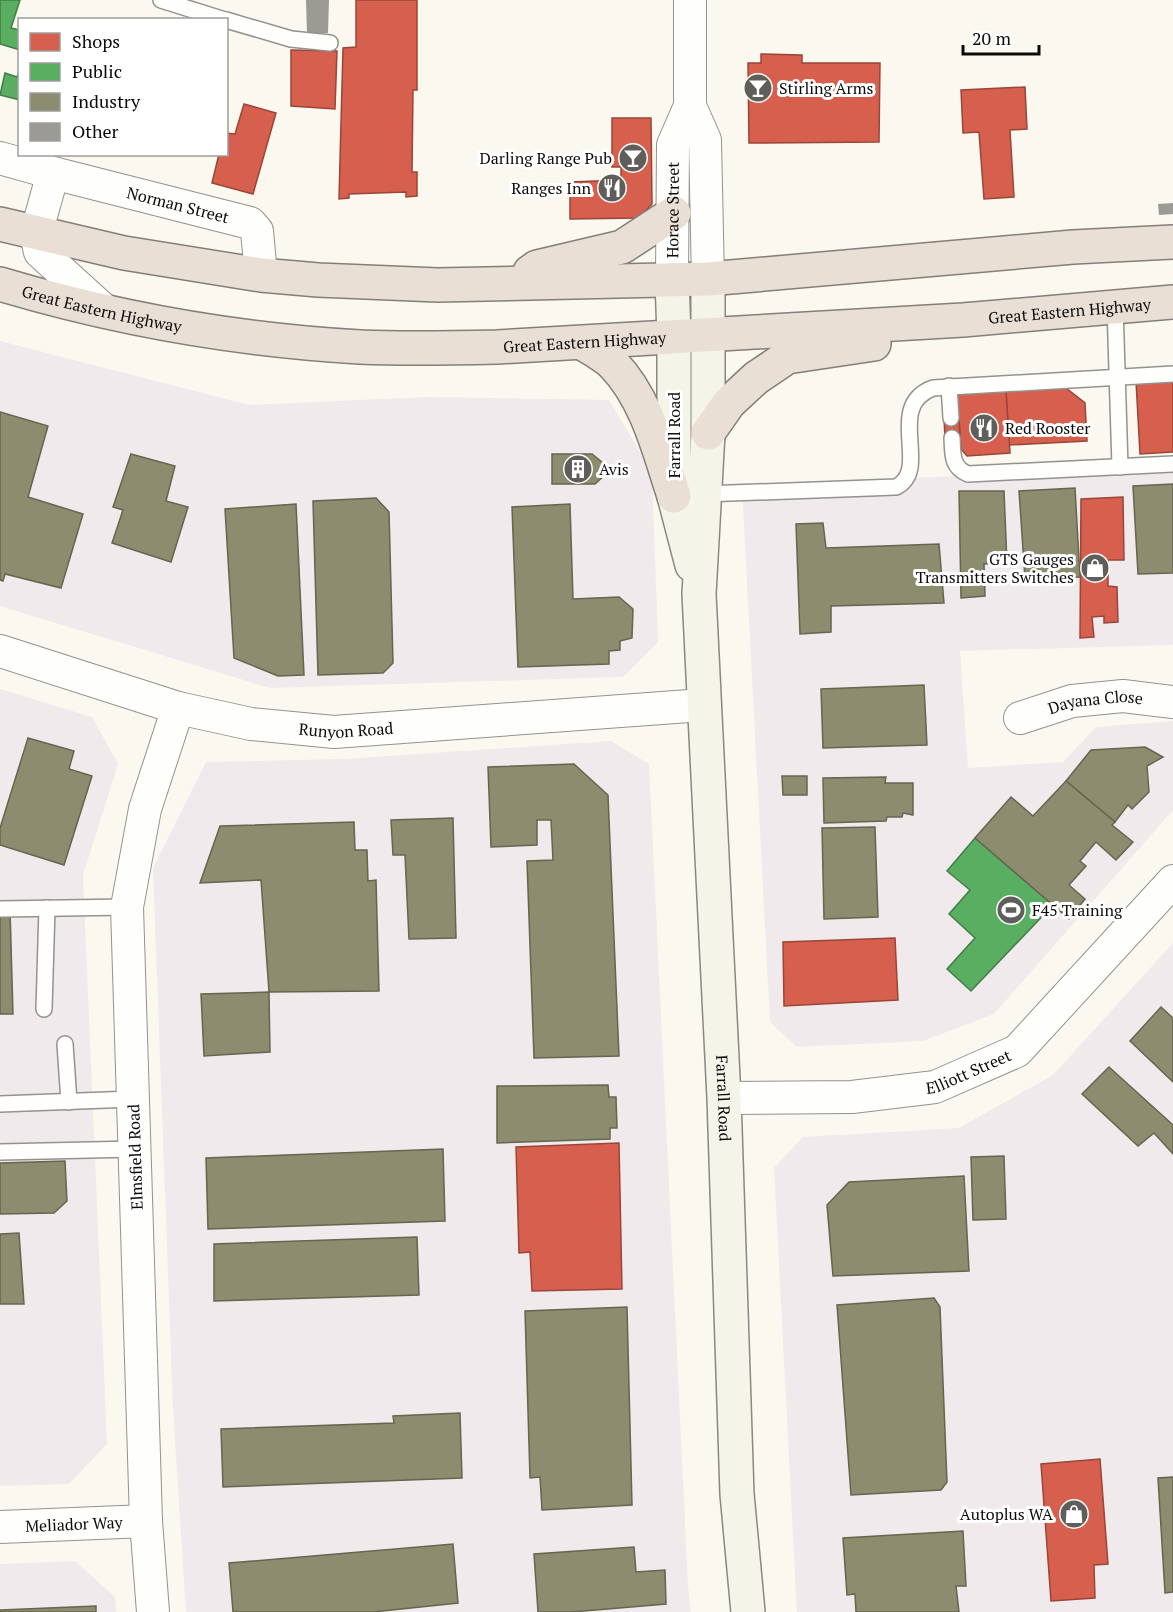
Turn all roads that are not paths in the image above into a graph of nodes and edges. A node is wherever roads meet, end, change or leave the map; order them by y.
1 (161, 0) edge
2 (690, 0) edge
3 (220, 18) edge
4 (228, 21) edge
5 (330, 43) dead end
6 (690, 106) junction
7 (0, 158) edge
8 (53, 173) junction
9 (674, 213) junction
10 (0, 224) edge
11 (36, 234) junction
12 (1173, 242) edge
13 (261, 275) junction
14 (708, 279) junction
15 (672, 280) junction
16 (0, 284) edge
17 (514, 284) junction
18 (1173, 302) edge
19 (1115, 306) junction
20 (105, 311) junction
21 (963, 320) junction
22 (709, 335) junction
23 (674, 336) junction
24 (582, 343) junction
25 (1173, 374) edge
26 (1117, 376) junction
27 (949, 386) junction
28 (951, 418) dead end
29 (708, 433) junction
30 (952, 438) dead end
31 (1173, 464) edge
32 (1120, 467) junction
33 (689, 495) junction
34 (0, 651) edge
35 (1173, 702) edge
36 (703, 705) junction
37 (178, 708) junction
38 (1020, 718) dead end
39 (1173, 881) edge
40 (127, 907) junction
41 (47, 908) junction
42 (0, 909) edge
43 (44, 1009) dead end
44 (66, 1044) dead end
45 (724, 1098) junction
46 (133, 1099) junction
47 (69, 1102) junction
48 (0, 1104) edge
49 (135, 1149) junction
50 (0, 1152) edge
51 (146, 1521) junction
52 (0, 1527) edge
53 (153, 1612) edge
54 (748, 1612) edge

1 - 3 lane
2 - 6 street, Horace Street
4 - 5 lane
6 - 9 street, Horace Street
6 - 14 street, Horace Street
7 - 8 street, Norman Street
8 - 11 street
8 - 13 street, Norman Street
9 - 15 street, Horace Street
9 - 17 highway
10 - 11 highway
11 - 13 highway
11 - 20 street
12 - 14 highway
13 - 17 highway
14 - 15 highway
14 - 22 main road, Farrall Road
15 - 17 highway
15 - 23 main road, Farrall Road
16 - 20 highway, Great Eastern Highway
18 - 19 highway, Great Eastern Highway
19 - 21 highway, Great Eastern Highway
19 - 26 lane
20 - 24 highway, Great Eastern Highway
21 - 22 highway, Great Eastern Highway
21 - 29 highway
22 - 23 highway, Great Eastern Highway
22 - 29 main road, Farrall Road
23 - 24 highway, Great Eastern Highway
23 - 33 main road, Farrall Road
24 - 33 highway
25 - 26 lane
26 - 27 lane
26 - 32 lane
27 - 28 lane
27 - 33 lane
29 - 33 main road, Farrall Road
30 - 32 lane
31 - 32 lane
33 - 36 main road, Farrall Road
34 - 37 street, Runyon Road
35 - 38 street, Dayana Close
36 - 37 street, Runyon Road
36 - 45 main road, Farrall Road
37 - 40 street, Elmsfield Road
39 - 45 street, Elliott Street
40 - 41 lane
40 - 46 street, Elmsfield Road
41 - 42 lane
41 - 43 lane
44 - 47 lane
45 - 54 main road, Farrall Road
46 - 47 lane
46 - 49 street, Elmsfield Road
47 - 48 lane
49 - 50 lane
49 - 51 street, Elmsfield Road
51 - 52 street, Meliador Way
51 - 53 street, Elmsfield Road

